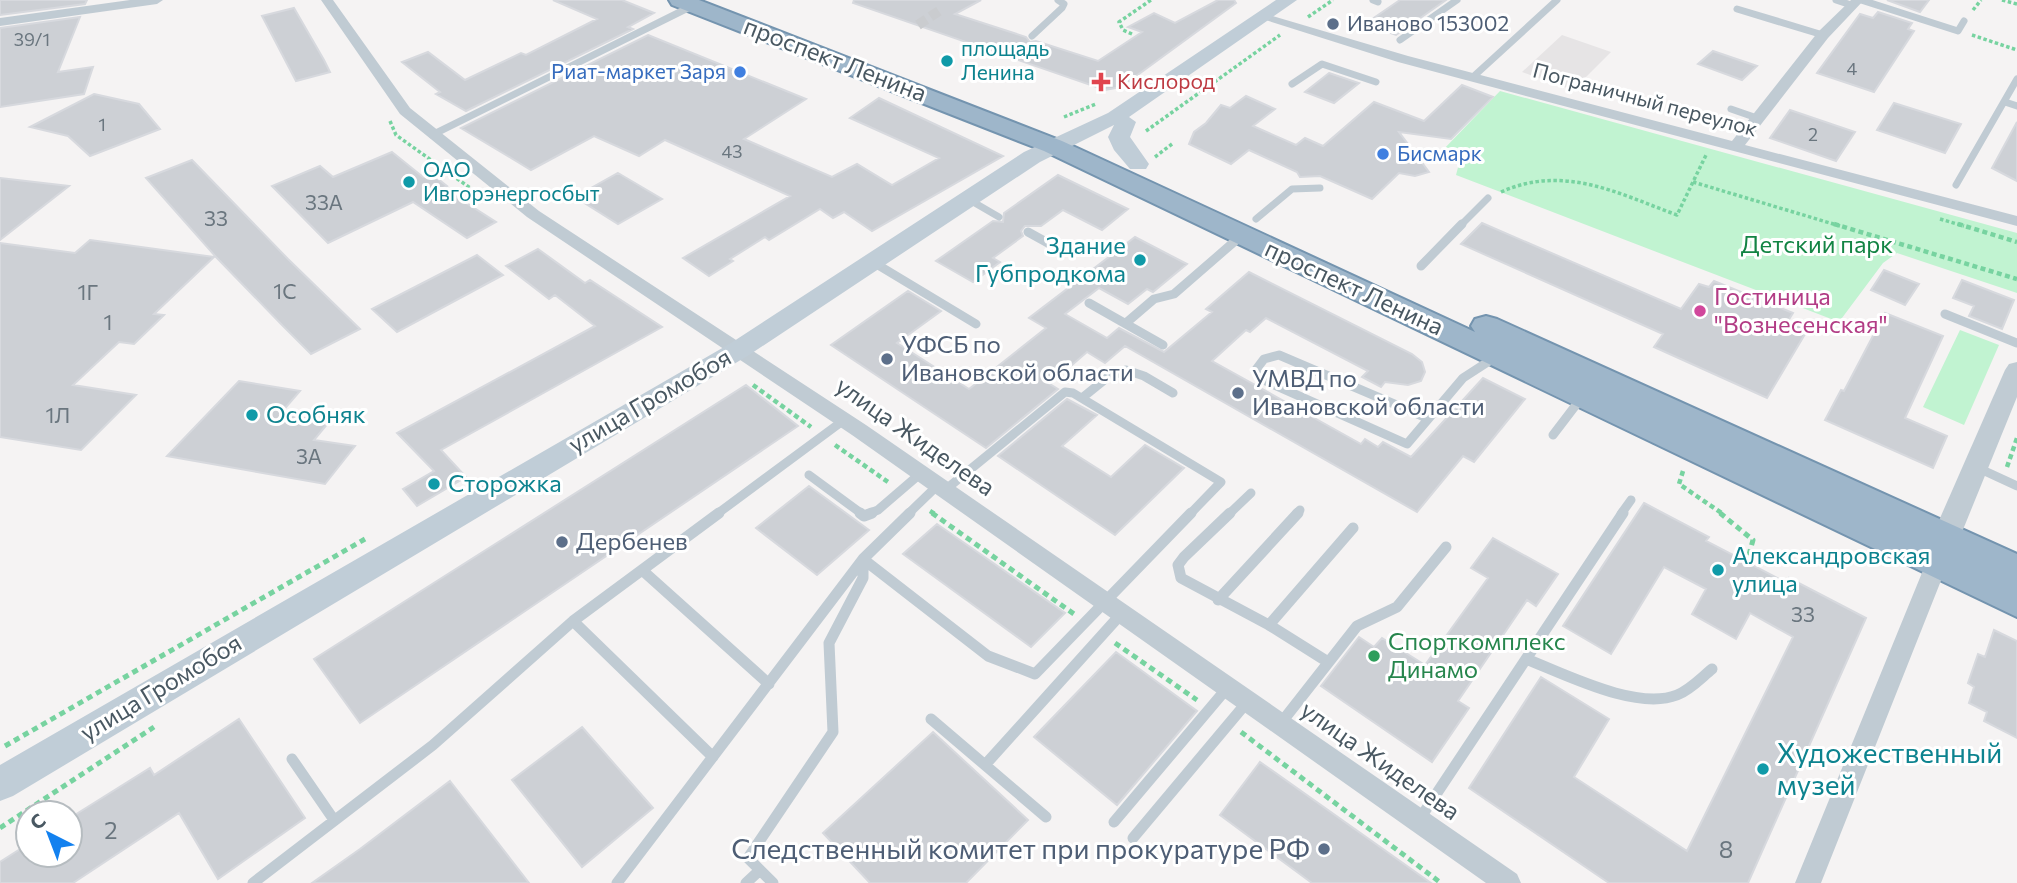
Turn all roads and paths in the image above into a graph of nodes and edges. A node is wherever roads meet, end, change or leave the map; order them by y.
1 (157, 0) edge
2 (327, 0) edge
3 (725, 0) edge
4 (1058, 0) edge
5 (1152, 0) edge
6 (1288, 0) edge
7 (1305, 0) edge
8 (1457, 0) edge
9 (1557, 0) edge
10 (1836, 0) edge
11 (2002, 0) edge
12 (1857, 2) edge
13 (687, 3) edge
14 (2017, 4) edge
15 (1737, 9) dead end
16 (1964, 21) dead end
17 (0, 22) edge
18 (1275, 23) junction
19 (1958, 31) junction
20 (1132, 34) dead end
21 (1824, 35) junction
22 (1032, 36) dead end
23 (1400, 40) dead end
24 (2017, 50) edge
25 (1474, 76) junction
26 (2017, 79) edge
27 (1376, 82) dead end
28 (1292, 84) dead end
29 (2005, 102) junction
30 (2017, 106) edge
31 (1089, 107) dead end
32 (1731, 109) dead end
33 (1757, 118) junction
34 (1126, 122) junction
35 (1146, 131) dead end
36 (1064, 133) junction
37 (432, 135) junction
38 (1172, 145) dead end
39 (1736, 146) junction
40 (1697, 149) dead end
41 (1146, 161) junction
42 (1693, 182) junction
43 (1956, 186) dead end
44 (1320, 188) dead end
45 (1492, 198) joint
46 (968, 199) junction
47 (999, 216) dead end
48 (2017, 221) edge
49 (1249, 227) junction
50 (1028, 232) dead end
51 (1057, 248) dead end
52 (873, 262) junction
53 (1421, 266) dead end
54 (2017, 279) edge
55 (1089, 303) dead end
56 (1945, 314) dead end
57 (1126, 323) junction
58 (976, 324) dead end
59 (2017, 343) edge
60 (1163, 345) dead end
61 (740, 349) junction
62 (1497, 356) junction
63 (2017, 370) edge
64 (1173, 393) dead end
65 (1583, 396) junction
66 (1082, 398) junction
67 (1427, 418) junction
68 (844, 420) junction
69 (1553, 435) dead end
70 (2017, 438) edge
71 (1976, 467) junction
72 (1683, 471) dead end
73 (2012, 474) dead end
74 (809, 475) dead end
75 (935, 482) junction
76 (2017, 486) edge
77 (1251, 493) dead end
78 (1631, 500) dead end
79 (1300, 510) dead end
80 (1353, 528) dead end
81 (376, 533) dead end
82 (1446, 547) dead end
83 (1942, 550) junction
84 (863, 559) junction
85 (1747, 562) dead end
86 (642, 570) junction
87 (2017, 571) edge
88 (1218, 600) junction
89 (2017, 601) edge
90 (1114, 607) junction
91 (573, 621) junction
92 (1269, 625) junction
93 (1526, 659) junction
94 (1328, 662) junction
95 (1712, 669) dead end
96 (769, 684) junction
97 (1229, 686) junction
98 (1248, 700) junction
99 (931, 719) dead end
100 (1281, 723) junction
101 (0, 750) edge
102 (713, 757) junction
103 (292, 759) dead end
104 (985, 765) junction
105 (0, 784) edge
106 (1046, 817) dead end
107 (334, 820) junction
108 (1418, 820) junction
109 (1114, 822) dead end
110 (1133, 838) dead end
111 (760, 870) junction
112 (253, 883) edge
113 (617, 883) edge
114 (746, 883) edge
115 (773, 883) edge
116 (1507, 883) edge
117 (1808, 883) edge

1 - 17 street
2 - 37 street, улица Жиделева
3 - 36 highway, проспект Ленина
4 - 22 lane
5 - 20 path
6 - 18 main road, улица Громобоя
7 - 18 main road, улица Громобоя
8 - 23 lane
9 - 25 lane
10 - 12 lane
11 - 14 path
12 - 19 lane
12 - 21 street
13 - 36 highway, проспект Ленина
13 - 37 lane
15 - 21 lane
16 - 19 lane
18 - 25 street, Пограничный переулок
18 - 34 main road, улица Громобоя
18 - 35 path
18 - 36 main road, улица Громобоя
19 - 24 path
21 - 33 street
25 - 39 street, Пограничный переулок
26 - 29 lane
27 - 28 lane
29 - 30 lane
29 - 43 lane
31 - 36 path
32 - 33 lane
33 - 39 street
34 - 36 main road, улица Громобоя
34 - 41 main road
36 - 41 highway, проспект Ленина
36 - 46 main road, улица Громобоя
36 - 49 highway, проспект Ленина
37 - 61 street, улица Жиделева
38 - 41 path
39 - 48 street, Пограничный переулок
40 - 42 path
41 - 49 highway, проспект Ленина
42 - 45 path
42 - 54 path
44 - 49 lane
45 - 53 lane
46 - 47 lane
46 - 52 main road, улица Громобоя
49 - 57 lane
49 - 62 highway, проспект Ленина
49 - 83 highway, проспект Ленина
50 - 51 lane
52 - 58 lane
52 - 61 main road, улица Громобоя
55 - 57 lane
56 - 59 lane
57 - 60 lane
61 - 68 street, улица Жиделева
61 - 105 main road, улица Громобоя
62 - 65 highway, проспект Ленина
62 - 67 lane
63 - 71 street
64 - 66 lane
65 - 69 lane
65 - 83 highway, проспект Ленина
66 - 75 lane
66 - 90 lane
67 - 67 lane
68 - 75 street, улица Жиделева
68 - 86 lane
70 - 73 path
71 - 76 lane
71 - 83 street
72 - 85 path
74 - 75 lane
75 - 84 lane
75 - 90 street, улица Жиделева
77 - 88 lane
78 - 93 lane
79 - 88 lane
80 - 92 lane
81 - 101 path
82 - 94 lane
83 - 87 highway, проспект Ленина
83 - 89 highway, проспект Ленина
83 - 117 street
84 - 90 lane
84 - 96 lane
84 - 111 lane
86 - 91 lane
86 - 96 lane
88 - 92 lane
90 - 97 street, улица Жиделева
90 - 104 lane
91 - 102 lane
91 - 107 lane
92 - 94 lane
93 - 95 lane
93 - 108 lane
94 - 100 lane
96 - 102 lane
97 - 98 street, улица Жиделева
97 - 109 lane
98 - 100 street, улица Жиделева
98 - 110 lane
99 - 104 lane
100 - 108 street, улица Жиделева
102 - 113 lane
103 - 107 lane
104 - 106 lane
107 - 112 lane
108 - 116 street, улица Жиделева
111 - 114 lane
111 - 115 lane

